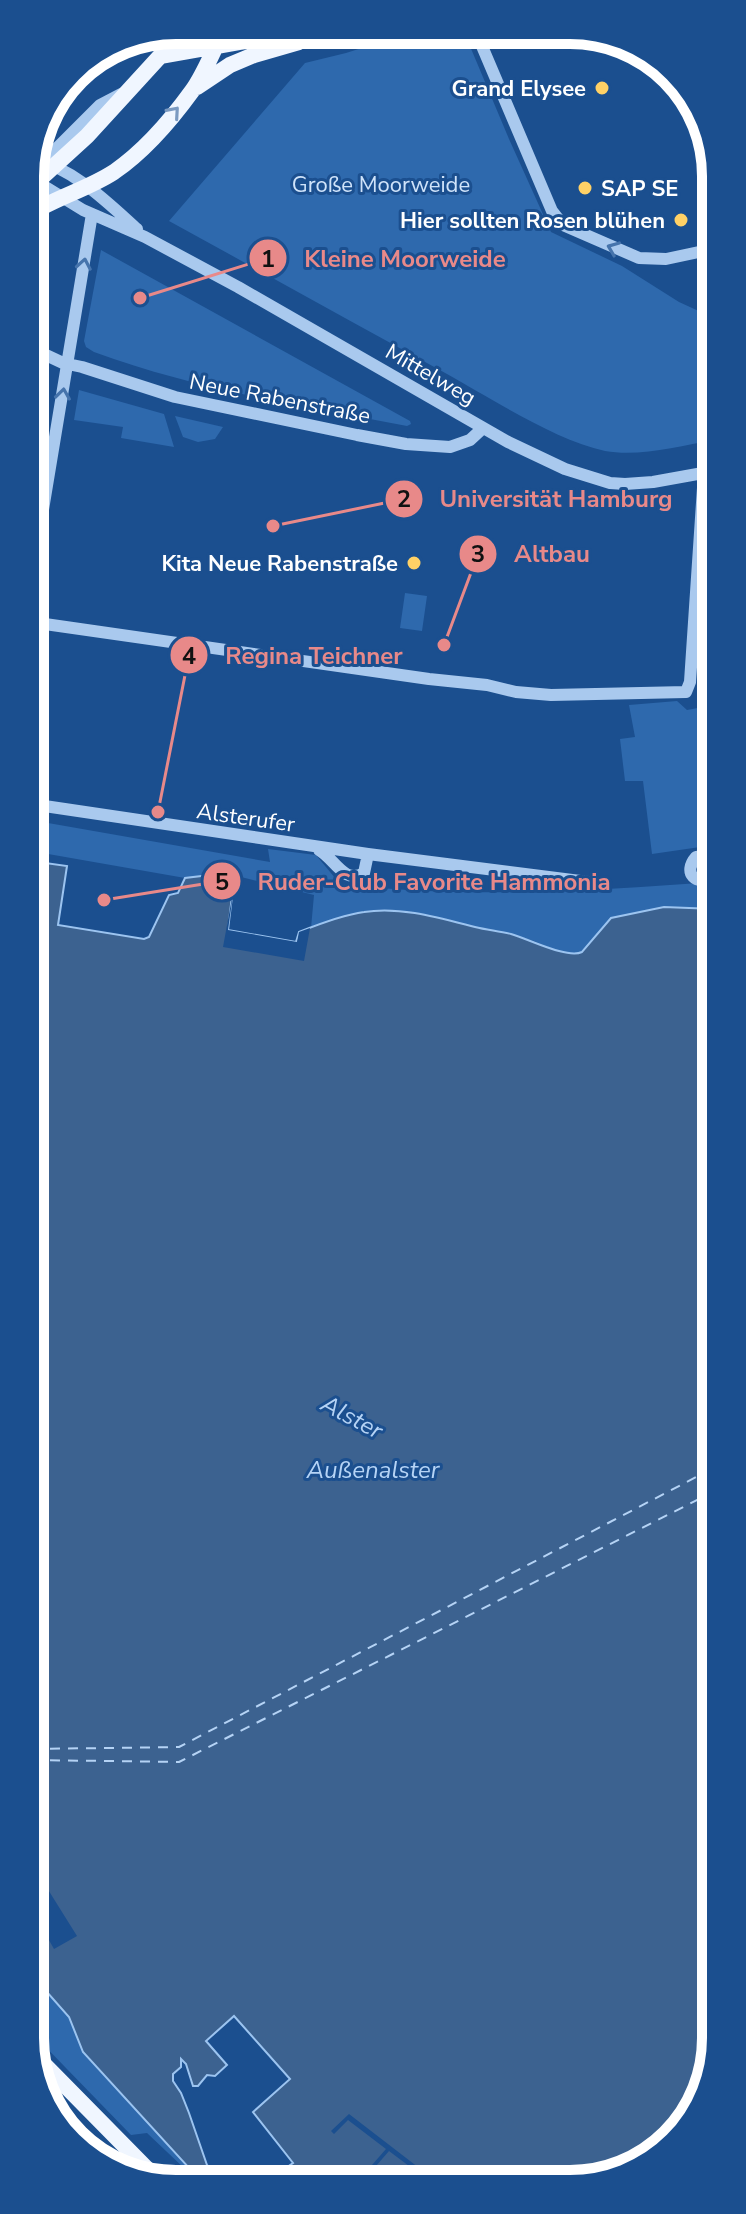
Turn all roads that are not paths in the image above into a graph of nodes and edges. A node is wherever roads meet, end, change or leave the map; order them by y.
1 (171, 44) edge
2 (230, 44) edge
3 (296, 44) edge
4 (481, 44) edge
5 (215, 46) junction
6 (160, 56) junction
7 (194, 89) junction
8 (45, 160) edge
9 (45, 162) edge
10 (87, 185) junction
11 (44, 189) edge
12 (60, 197) junction
13 (44, 206) edge
14 (92, 214) junction
15 (145, 237) junction
16 (702, 252) edge
17 (44, 354) edge
18 (67, 364) junction
19 (483, 428) junction
20 (702, 473) edge
21 (44, 509) edge
22 (702, 549) edge
23 (44, 624) edge
24 (44, 806) edge
25 (313, 846) junction
26 (368, 854) junction
27 (702, 856) edge
28 (588, 882) dead end
29 (702, 882) edge
30 (48, 2069) edge
31 (144, 2166) edge

1 - 6 main road
2 - 5 main road
3 - 7 main road
16 -> 4 street
5 - 6 main road
5 - 7 main road
6 - 8 main road
10 -> 7 main road
9 - 10 street, Mittelweg
10 - 12 main road
10 - 15 street, Mittelweg
11 - 12 street, Mittelweg
12 - 13 main road
12 - 14 street, Mittelweg
14 - 15 street, Mittelweg
18 -> 14 street
15 - 19 street, Mittelweg
17 - 18 street, Neue Rabenstraße
18 - 19 street, Neue Rabenstraße
21 -> 18 street
19 - 20 street, Mittelweg
22 - 23 street
24 - 25 street, Alsterufer
25 - 26 street, Alsterufer
25 - 26 street, Alsterufer
26 - 28 street, Alsterufer
27 - 29 street
30 - 31 main road

